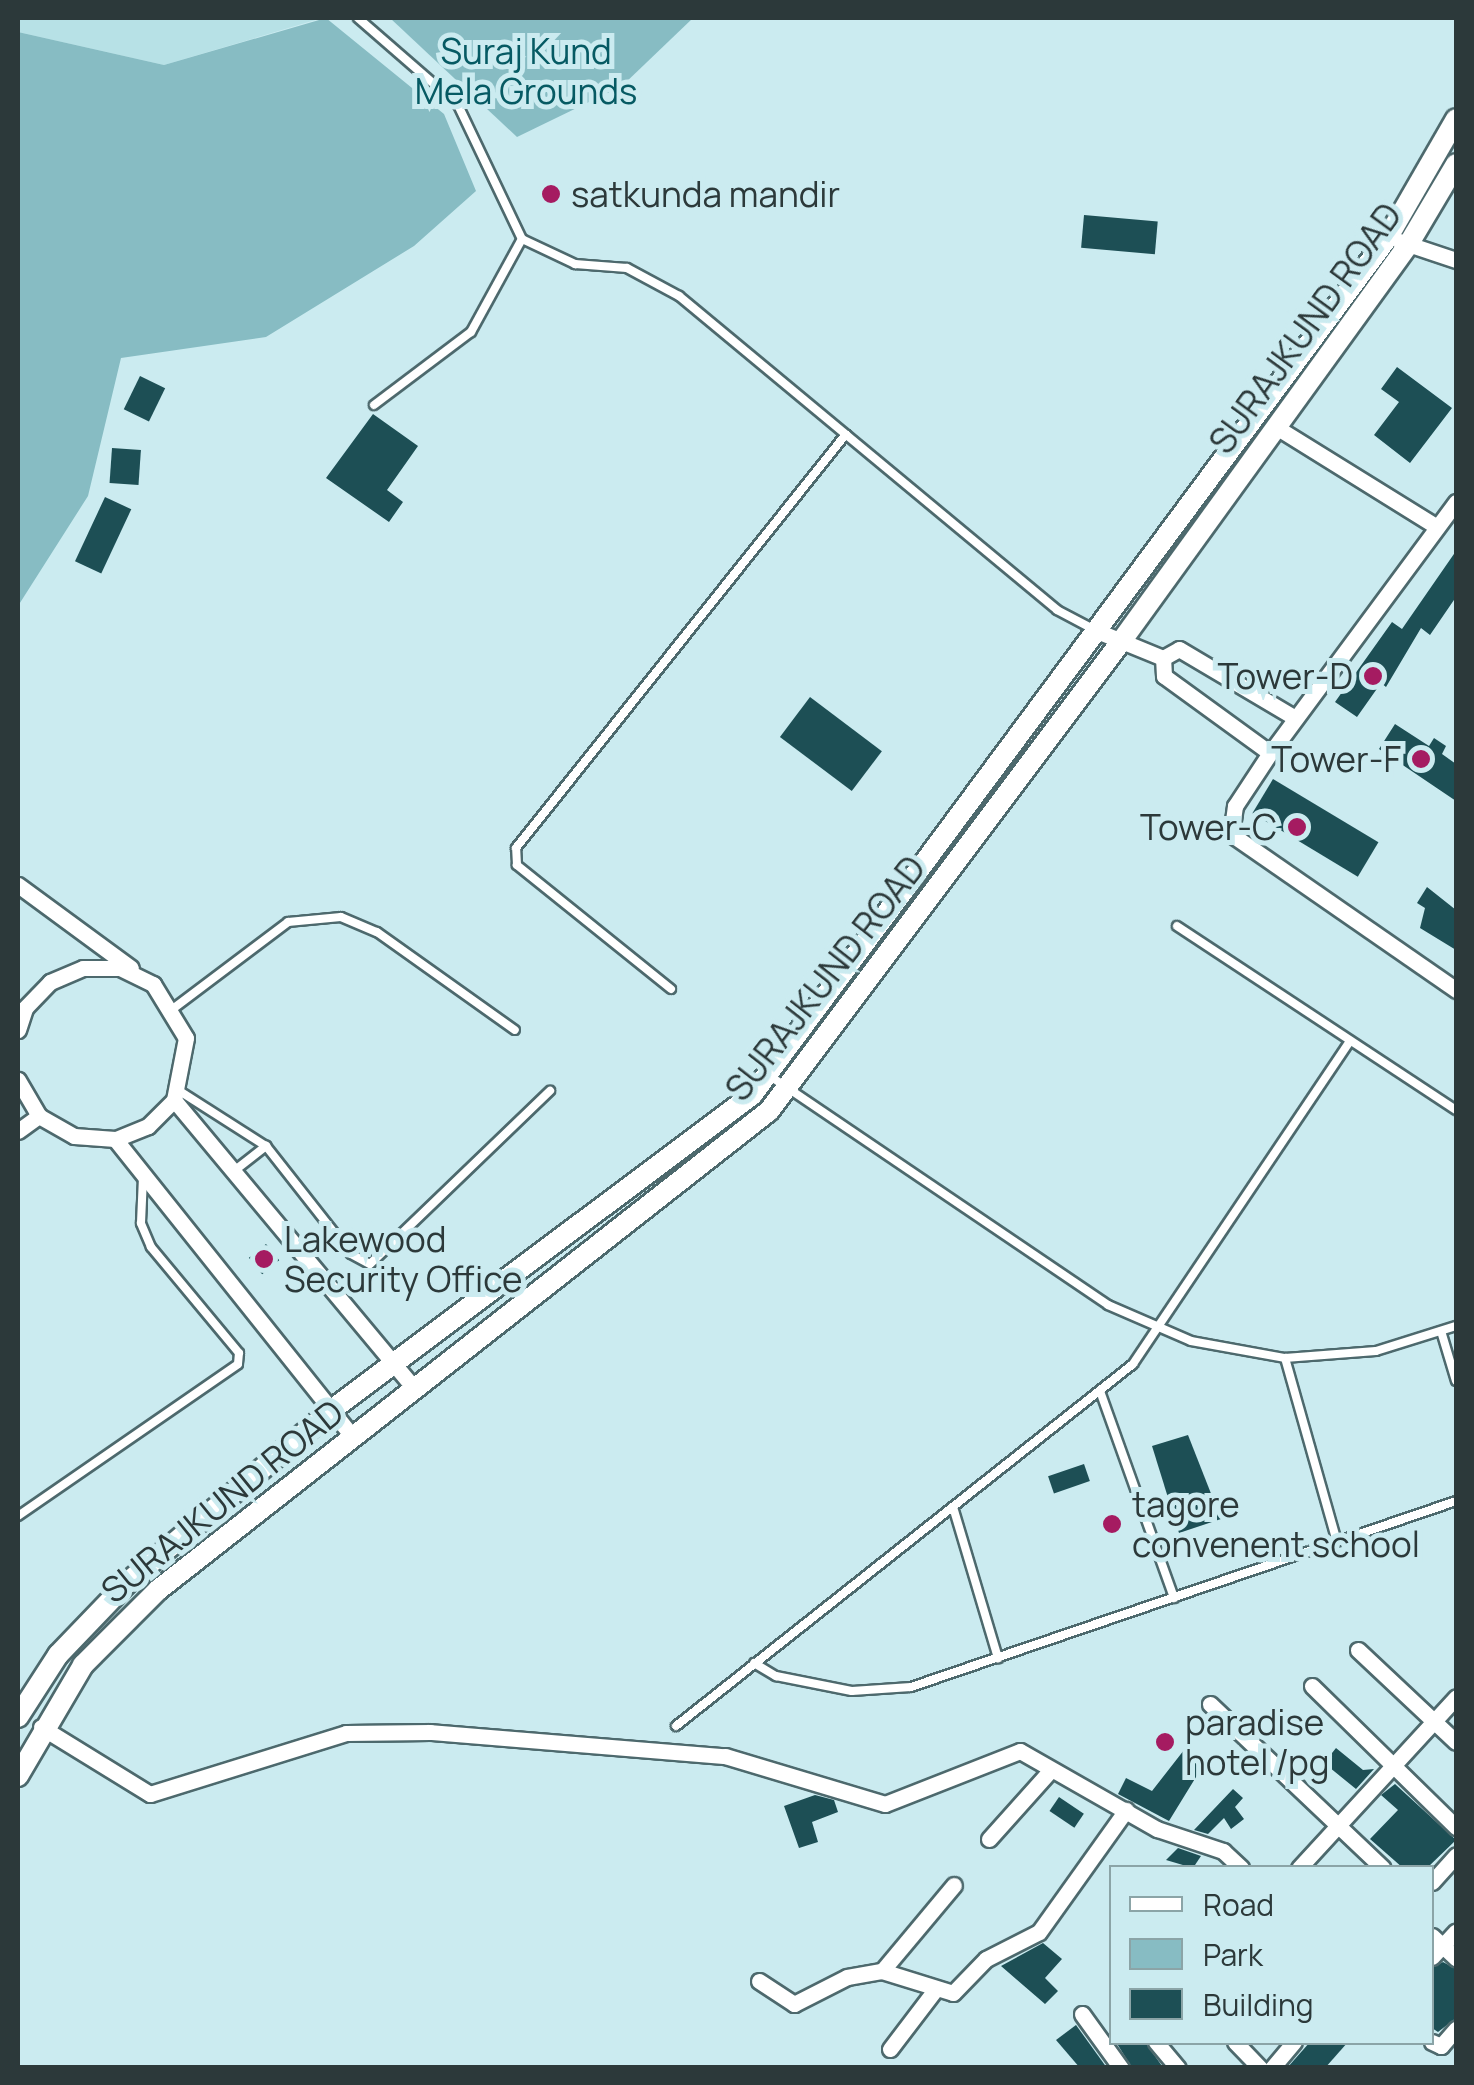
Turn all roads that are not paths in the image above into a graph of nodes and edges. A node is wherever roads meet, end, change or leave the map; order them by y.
1 (358, 18) edge
2 (1456, 119) edge
3 (1456, 164) edge
4 (522, 238) junction
5 (1398, 241) junction
6 (1456, 260) edge
7 (1280, 381) junction
8 (1299, 396) junction
9 (374, 405) dead end
10 (1276, 428) junction
11 (846, 434) junction
12 (1456, 502) edge
13 (1434, 524) junction
14 (1097, 631) junction
15 (1120, 643) junction
16 (1163, 658) junction
17 (1295, 718) junction
18 (1270, 753) junction
19 (18, 884) edge
20 (1176, 926) dead end
21 (153, 984) junction
22 (671, 989) dead end
23 (1456, 990) edge
24 (174, 1008) junction
25 (18, 1030) edge
26 (515, 1030) dead end
27 (1350, 1040) junction
28 (768, 1075) junction
29 (18, 1080) edge
30 (788, 1088) junction
31 (550, 1091) dead end
32 (176, 1095) junction
33 (1456, 1110) edge
34 (40, 1116) junction
35 (18, 1131) edge
36 (114, 1139) junction
37 (266, 1146) junction
38 (234, 1172) junction
39 (142, 1177) junction
40 (1456, 1326) edge
41 (1159, 1329) junction
42 (1441, 1331) junction
43 (1285, 1358) junction
44 (394, 1366) junction
45 (1456, 1381) edge
46 (415, 1389) junction
47 (1100, 1391) junction
48 (333, 1409) junction
49 (352, 1434) junction
50 (1456, 1501) edge
51 (953, 1507) junction
52 (18, 1516) edge
53 (1337, 1542) junction
54 (1174, 1598) junction
55 (1358, 1650) dead end
56 (998, 1658) junction
57 (754, 1663) junction
58 (1312, 1686) dead end
59 (1456, 1697) edge
60 (1210, 1704) dead end
61 (18, 1717) edge
62 (1434, 1722) junction
63 (676, 1726) dead end
64 (42, 1727) junction
65 (1456, 1742) edge
66 (1394, 1765) junction
67 (1049, 1772) junction
68 (18, 1776) edge
69 (1126, 1810) junction
70 (1338, 1826) junction
71 (1456, 1827) edge
72 (989, 1840) dead end
73 (1456, 1855) edge
74 (1233, 1865) edge
75 (1302, 1865) edge
76 (1380, 1865) edge
77 (1434, 1880) edge
78 (954, 1885) dead end
79 (1456, 1931) edge
80 (1435, 1946) edge
81 (1456, 1958) edge
82 (882, 1971) junction
83 (759, 1981) dead end
84 (934, 1990) junction
85 (1082, 2014) dead end
86 (1456, 2029) edge
87 (1434, 2043) edge
88 (1159, 2045) edge
89 (1238, 2045) edge
90 (1291, 2045) edge
91 (890, 2049) dead end
92 (1121, 2068) edge
93 (1178, 2068) edge
94 (1260, 2068) edge
95 (1272, 2068) edge

1 - 4 lane
2 - 5 main road, SURAJKUND ROAD
3 - 5 main road, SURAJKUND ROAD
4 - 9 lane
4 - 11 lane
5 - 6 street
5 - 7 main road, SURAJKUND ROAD
5 - 8 main road, SURAJKUND ROAD
7 - 8 main road
7 - 14 main road, SURAJKUND ROAD
8 - 10 main road, SURAJKUND ROAD
10 - 13 street
10 - 15 main road, SURAJKUND ROAD
11 - 14 lane
11 - 22 lane
12 - 13 street
13 - 17 street
14 - 15 street
14 - 28 main road, SURAJKUND ROAD
15 - 16 street
15 - 30 main road, SURAJKUND ROAD
16 - 17 street
16 - 18 street
17 - 18 street
18 - 23 street
19 - 21 street
20 - 27 lane
21 - 24 street
21 - 25 street
24 - 26 lane
24 - 32 street
27 - 33 lane
27 - 41 lane
28 - 30 lane
28 - 44 main road, SURAJKUND ROAD
29 - 34 street
30 - 41 lane
30 - 46 main road, SURAJKUND ROAD
31 - 37 lane
32 - 36 street
32 - 37 lane
32 - 38 street
34 - 35 street
34 - 36 street
36 - 39 street
37 - 38 lane
38 - 44 street
39 - 48 street
39 - 52 lane
40 - 42 lane
41 - 43 lane
41 - 47 lane
42 - 43 lane
42 - 45 lane
43 - 53 lane
44 - 46 street
44 - 48 main road, SURAJKUND ROAD
46 - 49 main road, SURAJKUND ROAD
47 - 51 lane
47 - 54 lane
48 - 49 street
48 - 61 main road, SURAJKUND ROAD
49 - 64 main road, SURAJKUND ROAD
50 - 53 lane
51 - 56 lane
51 - 57 lane
53 - 54 lane
54 - 56 lane
55 - 62 street
56 - 57 lane
57 - 63 lane
58 - 66 street
59 - 62 street
60 - 70 street
62 - 65 street
62 - 66 street
64 - 67 street
64 - 68 main road, SURAJKUND ROAD
66 - 70 street
66 - 71 street
67 - 69 street
67 - 72 street
69 - 74 street
69 - 84 street
70 - 75 street
70 - 76 street
73 - 77 street
78 - 82 street
79 - 80 street
80 - 81 street
82 - 83 street
82 - 84 street
84 - 91 street
85 - 92 street
86 - 87 street
88 - 93 street
89 - 94 street
90 - 95 street

